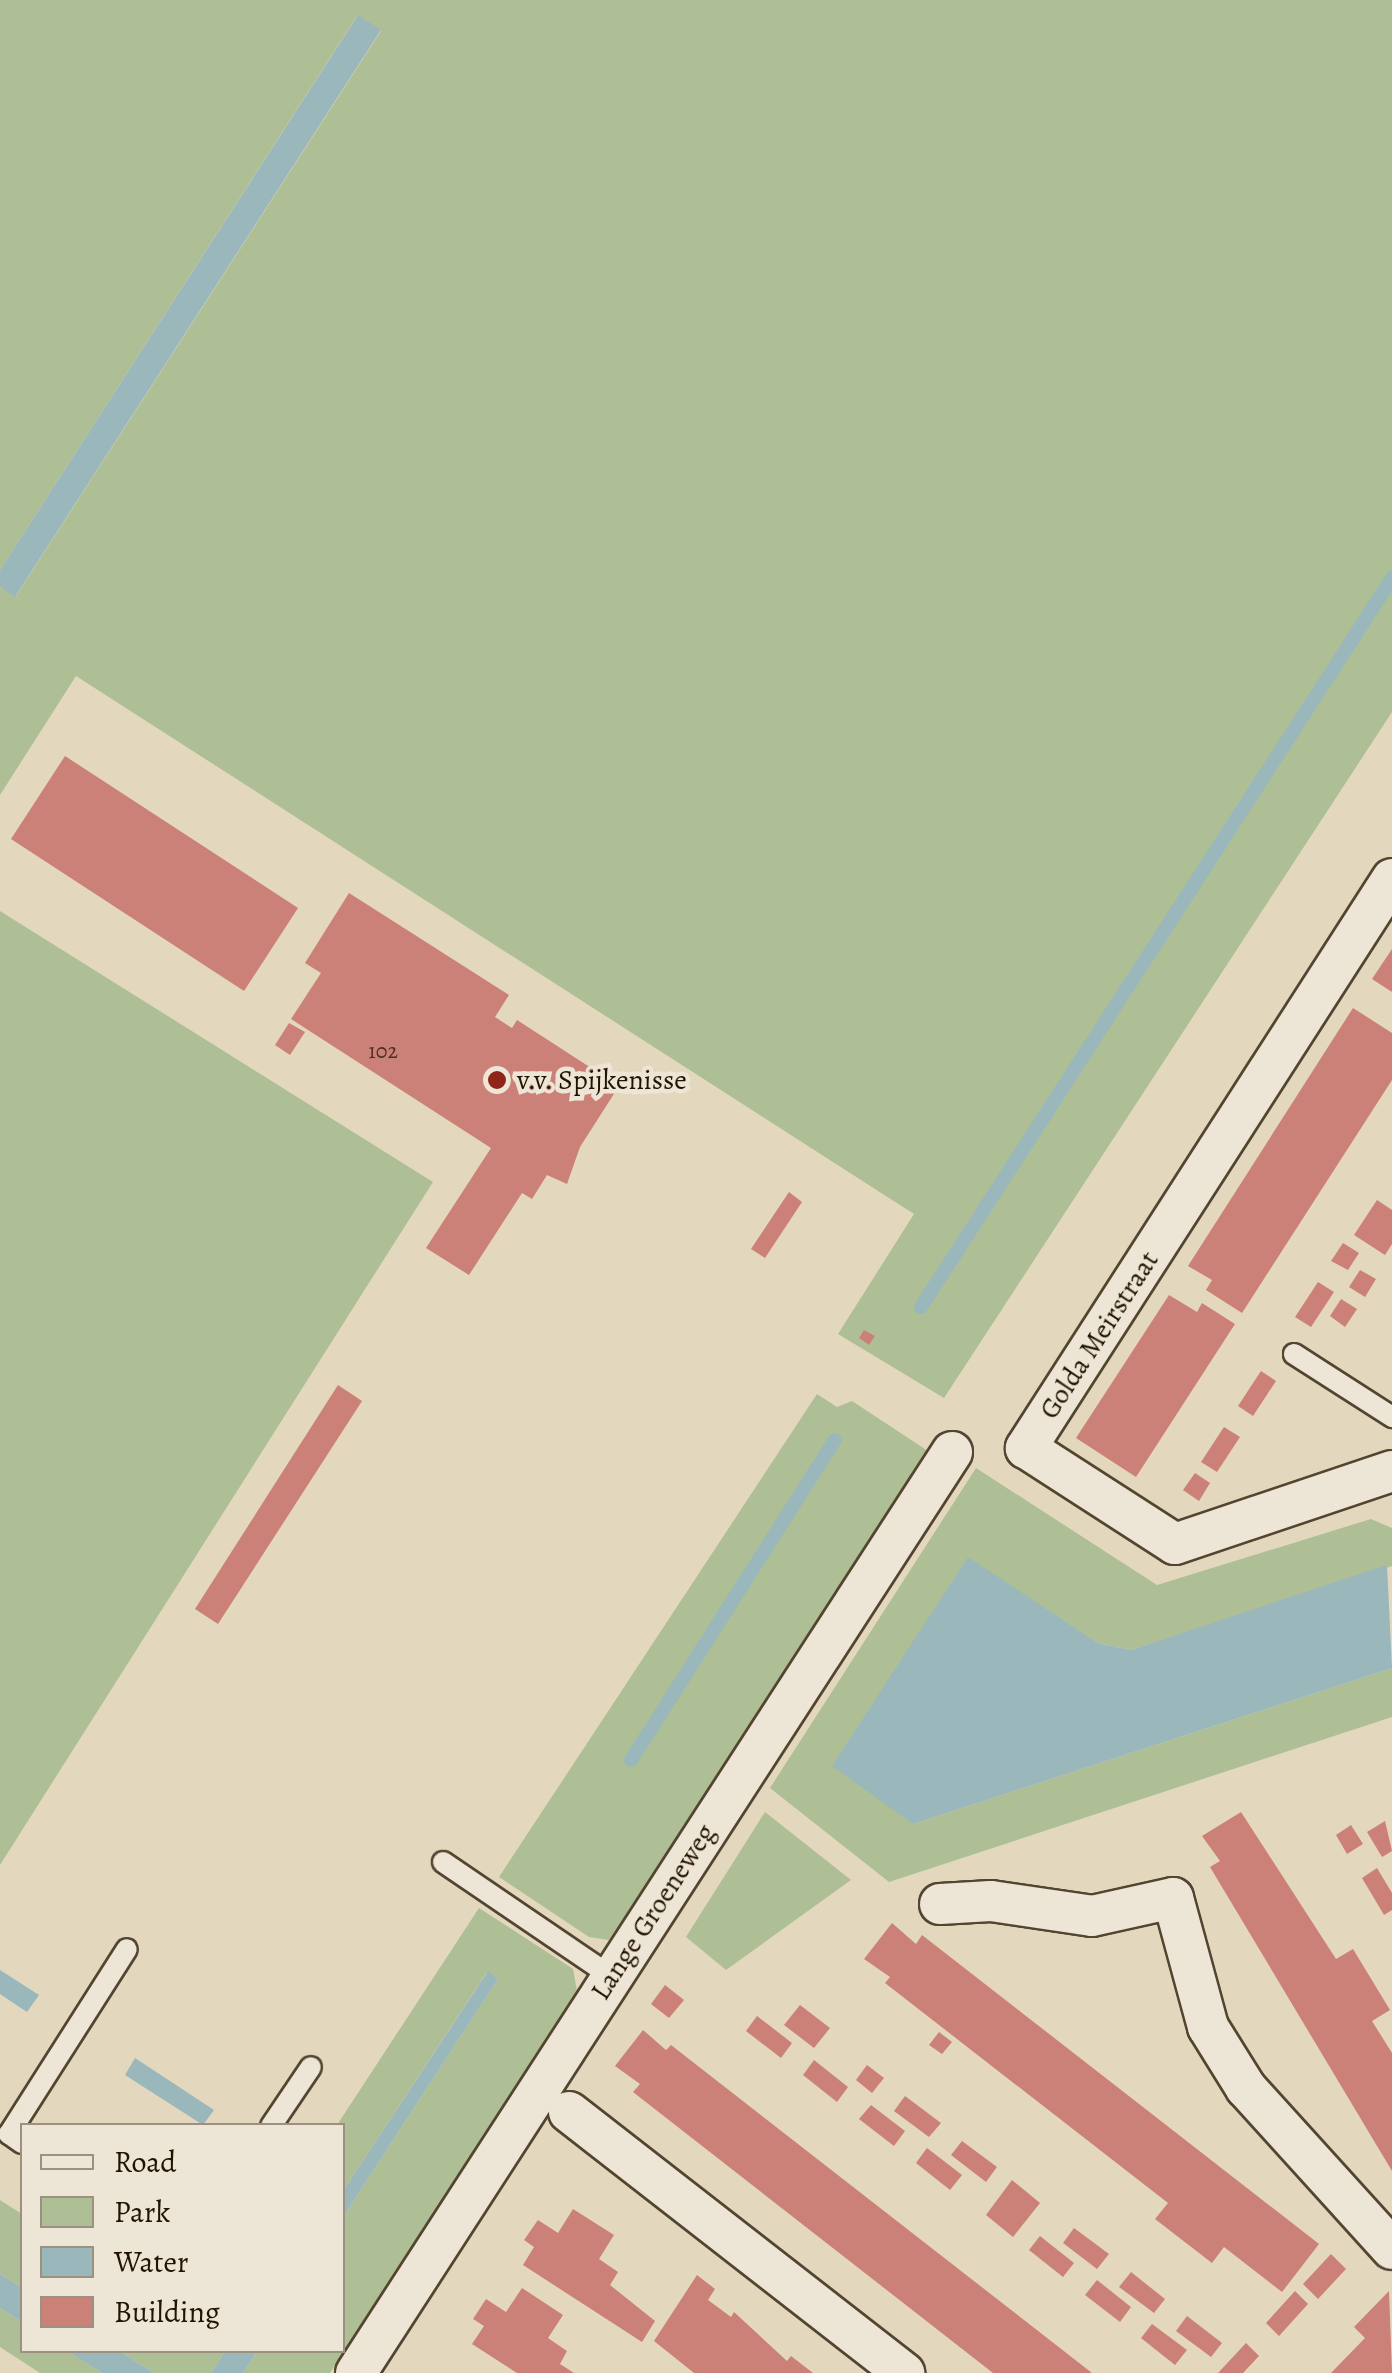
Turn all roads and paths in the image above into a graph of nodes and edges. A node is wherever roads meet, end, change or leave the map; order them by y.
1 (1392, 880) edge
2 (1294, 1354) dead end
3 (1392, 1417) edge
4 (952, 1452) dead end
5 (1392, 1471) edge
6 (443, 1862) dead end
7 (940, 1904) dead end
8 (127, 1949) dead end
9 (611, 1976) junction
10 (311, 2066) dead end
11 (569, 2112) dead end
12 (273, 2123) edge
13 (10, 2135) edge
14 (1392, 2248) edge
15 (356, 2373) edge
16 (904, 2373) edge

1 - 5 street, Golda Meirstraat
2 - 3 lane
4 - 9 street, Lange Groeneweg
6 - 9 lane
7 - 14 street
8 - 13 lane
9 - 15 street, Lange Groeneweg
10 - 12 lane
11 - 16 street

